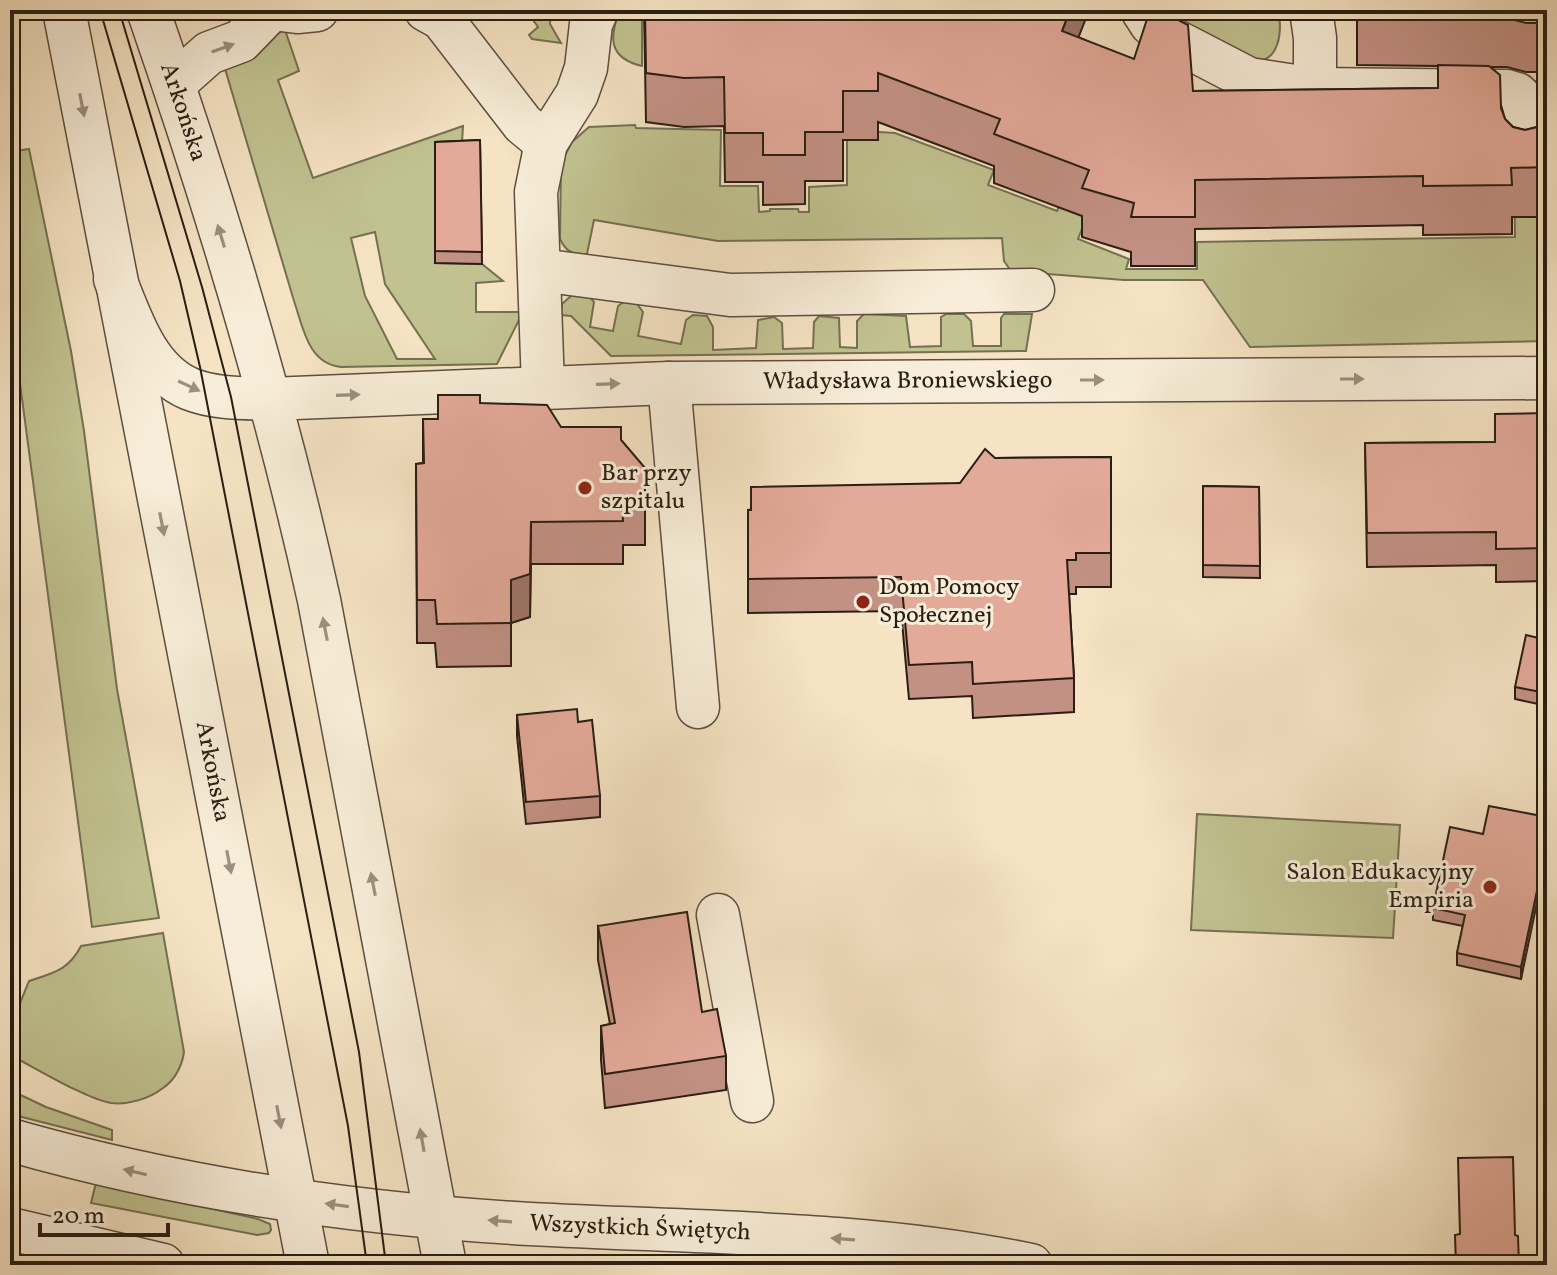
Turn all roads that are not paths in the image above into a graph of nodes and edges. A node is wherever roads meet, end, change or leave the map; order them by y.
1 (64, 10) edge
2 (148, 10) edge
3 (271, 10) edge
4 (281, 10) edge
5 (317, 10) edge
6 (426, 10) edge
7 (597, 10) edge
8 (1142, 10) edge
9 (1311, 10) edge
10 (174, 84) junction
11 (1315, 89) junction
12 (546, 143) junction
13 (1525, 155) edge
14 (540, 270) junction
15 (115, 279) junction
16 (1033, 290) dead end
17 (1547, 378) edge
18 (669, 383) junction
19 (543, 386) junction
20 (270, 399) junction
21 (698, 707) dead end
22 (718, 915) dead end
23 (752, 1101) dead end
24 (10, 1140) edge
25 (295, 1199) junction
26 (436, 1217) junction
27 (10, 1229) edge
28 (163, 1265) edge
29 (308, 1265) edge
30 (445, 1265) edge
31 (1031, 1265) edge

1 -> 15 street, Arkońska
2 - 10 street, Arkońska
10 -> 3 street
4 - 5 street
6 - 12 street
7 - 12 street
8 - 11 street
9 - 11 street
20 -> 10 street, Arkońska
11 - 13 street
12 - 14 street
14 - 16 street
14 - 19 street
15 -> 20 street, Arkońska
15 -> 25 street, Arkońska
18 -> 17 street, Władysława Broniewskiego
19 -> 18 street, Władysława Broniewskiego
18 - 21 street
20 -> 19 street, Władysława Broniewskiego
26 -> 20 street, Arkońska
22 - 23 street
25 -> 24 street, Wszystkich Świętych
26 -> 25 street, Wszystkich Świętych
25 - 29 street, Arkońska
26 - 30 street, Arkońska
31 -> 26 street, Wszystkich Świętych
27 - 28 street

